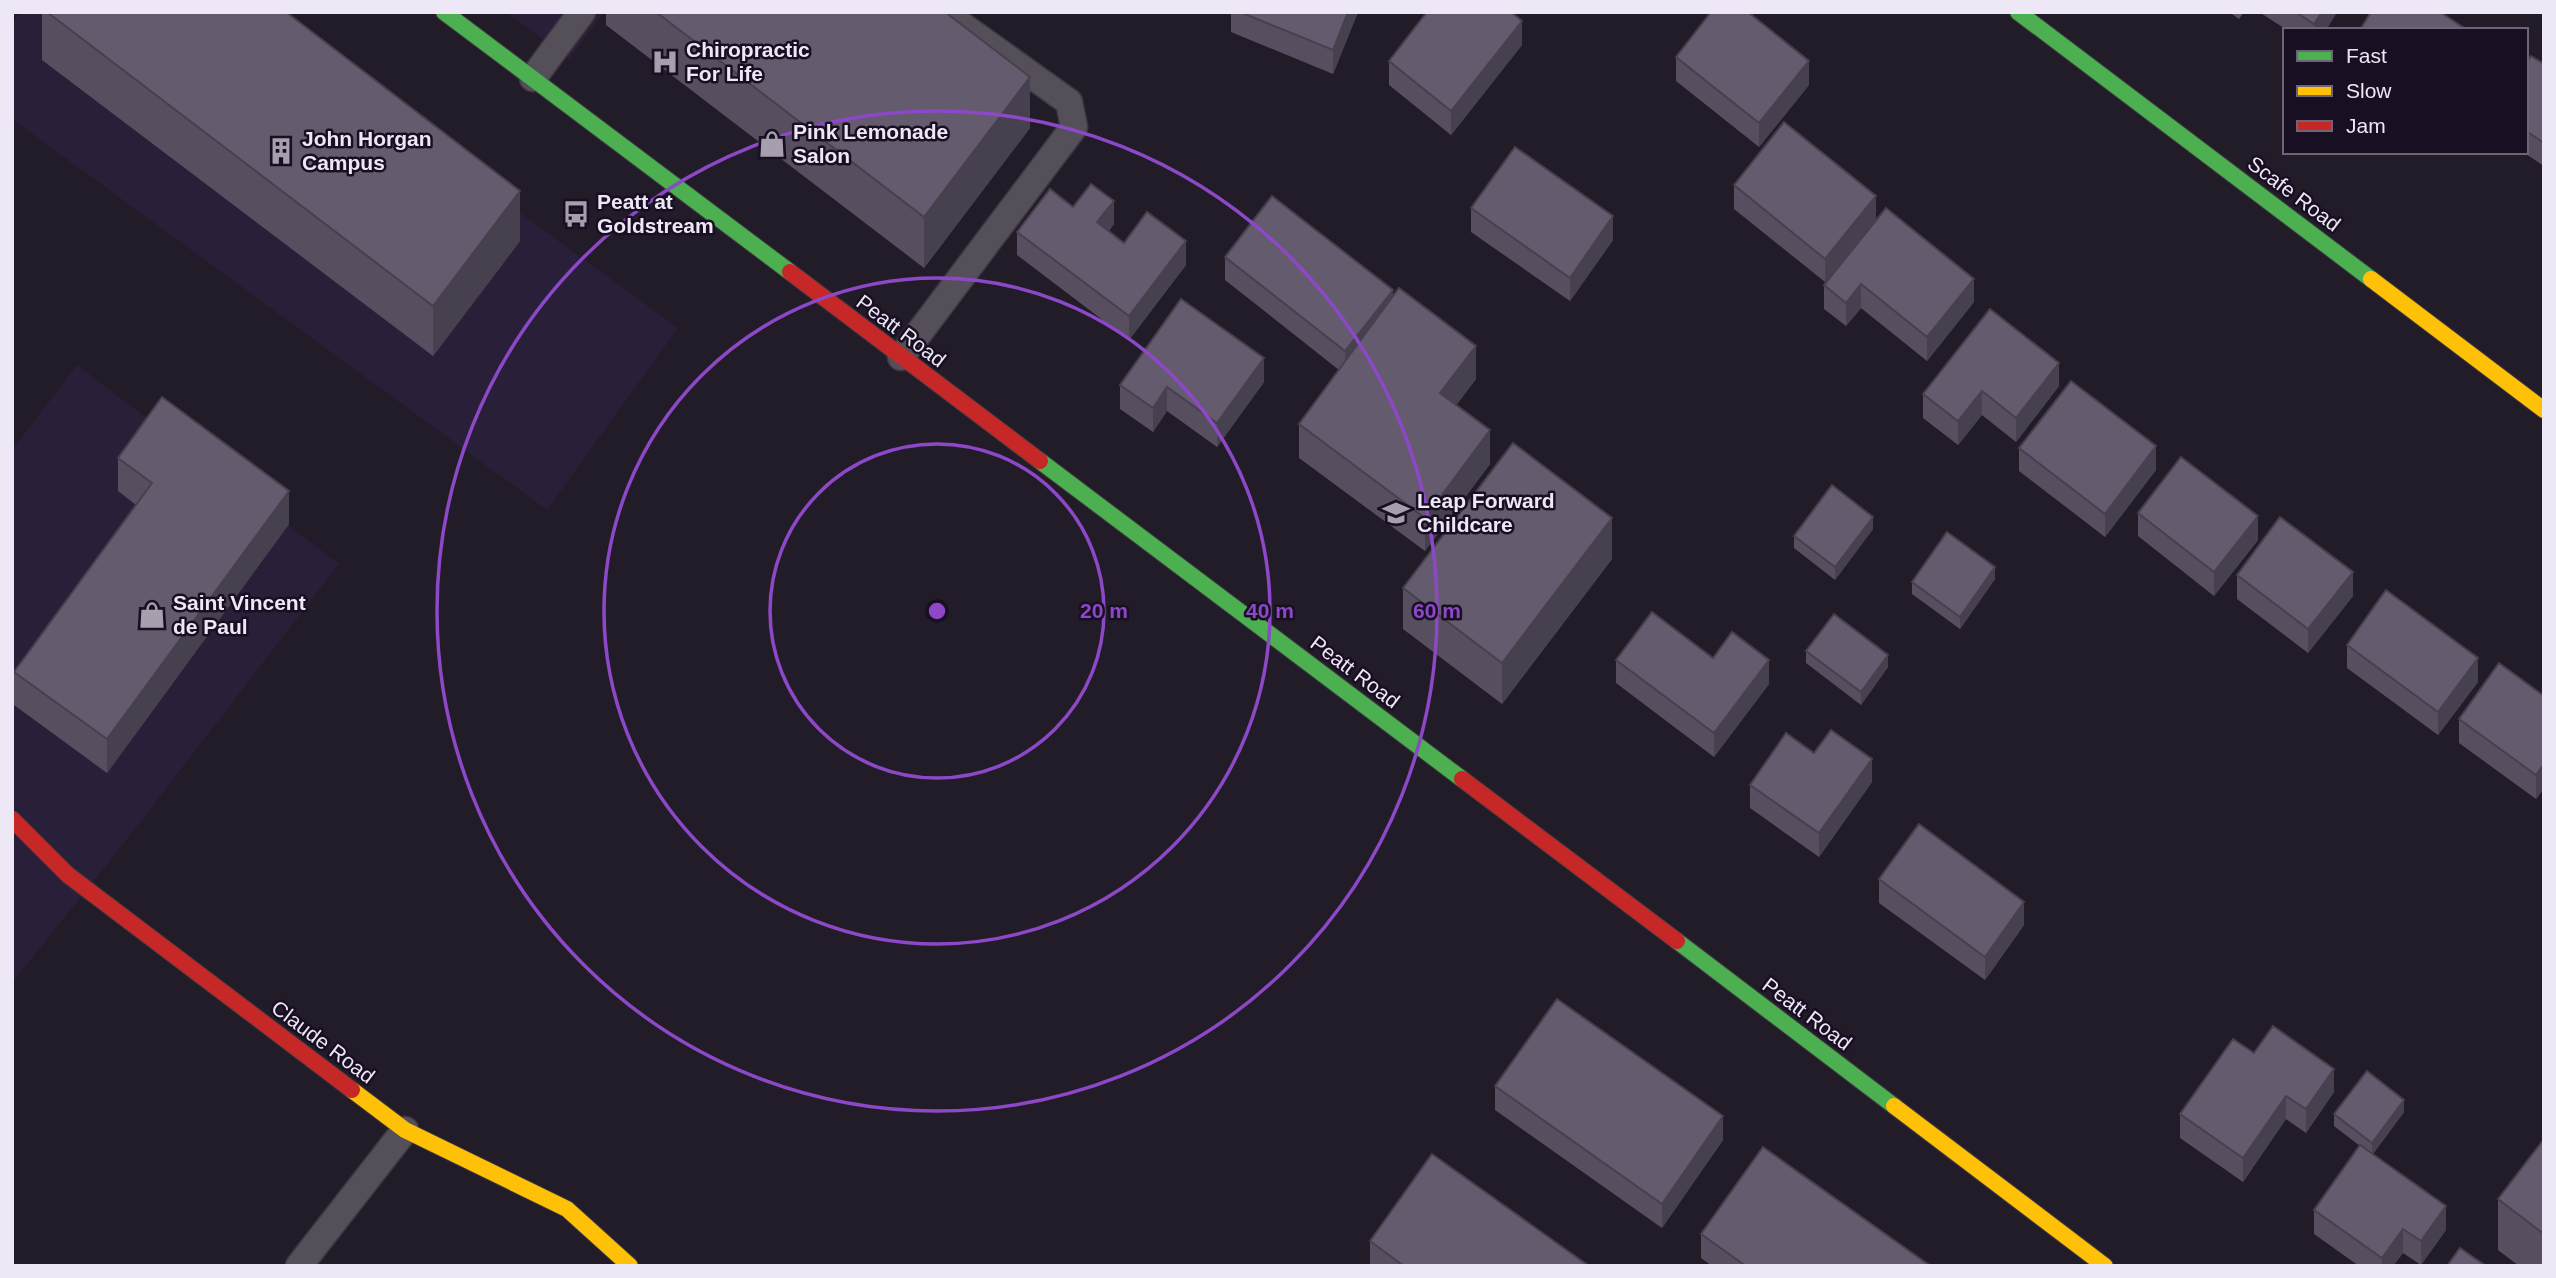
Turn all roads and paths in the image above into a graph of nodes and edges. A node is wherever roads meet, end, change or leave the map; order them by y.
1 (444, 12) edge
2 (582, 12) edge
3 (943, 12) edge
4 (2018, 12) edge
5 (533, 78) junction
6 (901, 357) junction
7 (2544, 410) edge
8 (12, 819) edge
9 (405, 1130) junction
10 (299, 1266) edge
11 (630, 1266) edge
12 (2105, 1266) edge

1 - 5 street, Peatt Road
2 - 5 lane
3 - 6 lane
4 - 7 street, Scafe Road
5 - 6 street, Peatt Road
6 - 12 street, Peatt Road
8 - 9 street, Claude Road
9 - 10 lane
9 - 11 street, Claude Road

